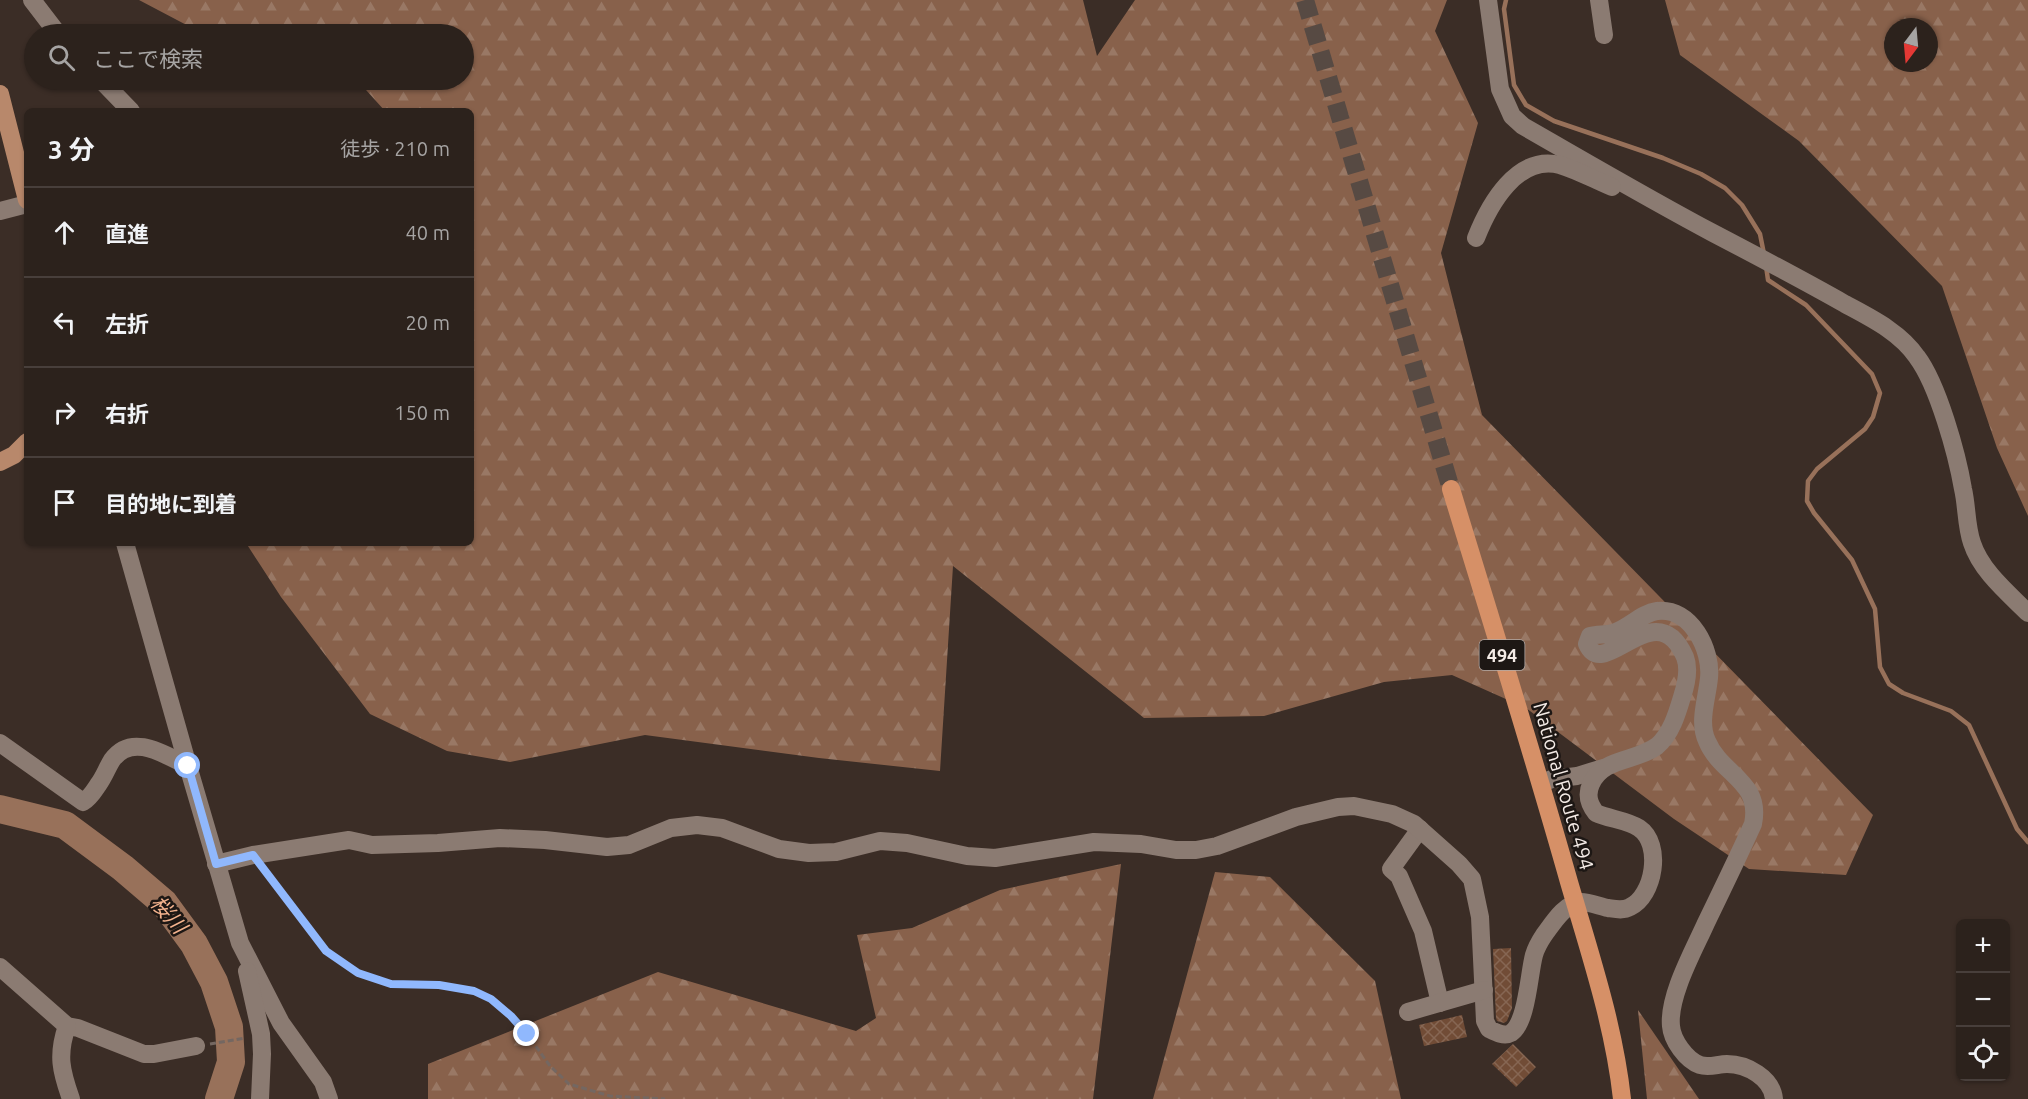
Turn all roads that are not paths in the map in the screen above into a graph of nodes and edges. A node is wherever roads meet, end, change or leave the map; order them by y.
1 (32, 0) edge
2 (1488, 0) edge
3 (1599, 0) edge
4 (50, 24) edge
5 (1604, 34) dead end
6 (111, 90) edge
7 (0, 94) edge
8 (128, 108) edge
9 (1618, 179) junction
10 (24, 190) edge
11 (24, 203) edge
12 (0, 211) edge
13 (1476, 238) dead end
14 (24, 446) edge
15 (14, 459) edge
16 (1451, 489) tunnel mouth
17 (126, 546) edge
18 (2028, 613) edge
19 (0, 743) edge
20 (188, 766) junction
21 (1603, 768) junction
22 (1541, 783) junction
23 (1420, 829) junction
24 (216, 864) junction
25 (240, 943) junction
26 (0, 966) edge
27 (1484, 990) junction
28 (1440, 1003) junction
29 (1408, 1012) dead end
30 (67, 1026) junction
31 (196, 1046) road end
32 (71, 1099) edge
33 (260, 1099) edge
34 (329, 1099) edge
35 (1622, 1099) edge
36 (1774, 1099) edge

1 - 4 street
2 - 9 street
3 - 5 street
6 - 8 street
7 - 10 main road
9 - 13 street
9 - 18 street
11 - 12 street
14 - 15 main road
16 - 22 highway, National Route 494 / 494
17 - 20 street
19 - 20 street
20 - 24 street
21 - 22 street
21 - 27 street
21 - 36 street
22 - 35 highway, National Route 494 / 494
23 - 24 street
23 - 27 street
23 - 28 street
24 - 25 street
25 - 33 street
25 - 34 street
26 - 30 street
27 - 28 street
28 - 29 street
30 - 31 street
30 - 32 street

